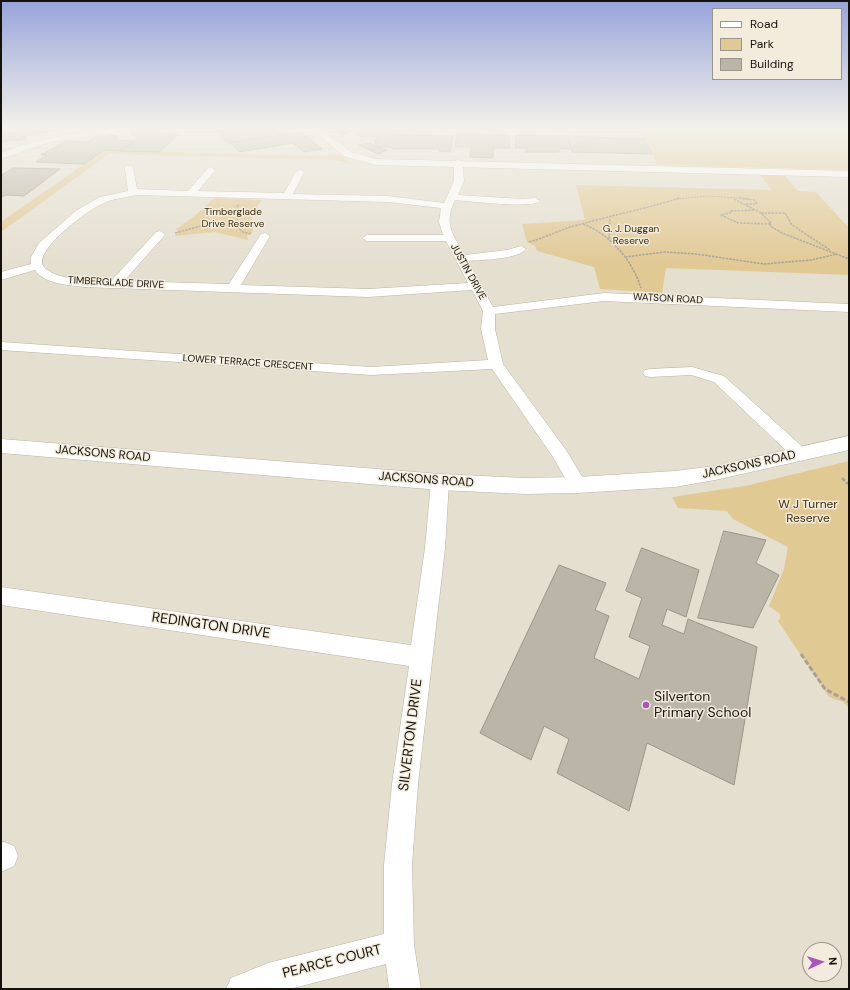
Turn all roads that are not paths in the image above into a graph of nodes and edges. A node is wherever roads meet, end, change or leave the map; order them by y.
1 (130, 173) edge
2 (208, 173) edge
3 (299, 173) edge
4 (460, 173) edge
5 (820, 173) edge
6 (849, 174) edge
7 (133, 193) junction
8 (191, 193) junction
9 (287, 196) junction
10 (449, 201) junction
11 (535, 201) dead end
12 (160, 234) dead end
13 (265, 236) dead end
14 (366, 238) dead end
15 (450, 238) junction
16 (524, 246) road end
17 (461, 259) junction
18 (37, 266) junction
19 (1, 276) edge
20 (115, 284) junction
21 (476, 286) junction
22 (233, 288) junction
23 (849, 308) edge
24 (489, 311) junction
25 (1, 346) edge
26 (496, 364) junction
27 (650, 374) dead end
28 (849, 443) edge
29 (1, 446) edge
30 (800, 454) junction
31 (440, 482) junction
32 (569, 486) junction
33 (1, 596) edge
34 (421, 657) junction
35 (399, 945) junction
36 (242, 989) edge
37 (405, 989) edge

1 - 7 street
2 - 8 street
3 - 9 street
4 - 10 street, JUSTIN DRIVE
5 - 6 street
7 - 8 street
7 - 18 street
8 - 9 street
9 - 10 street
10 - 11 street
10 - 15 street, JUSTIN DRIVE
12 - 20 street
13 - 22 street
14 - 15 street
15 - 17 street, JUSTIN DRIVE
16 - 17 street
17 - 21 street, JUSTIN DRIVE
18 - 19 street
18 - 20 street, TIMBERGLADE DRIVE
20 - 22 street, TIMBERGLADE DRIVE
21 - 22 street, TIMBERGLADE DRIVE
21 - 24 street, JUSTIN DRIVE
23 - 24 street, WATSON ROAD
24 - 26 street, JUSTIN DRIVE
25 - 26 street, LOWER TERRACE CRESCENT
26 - 32 street, JUSTIN DRIVE
27 - 30 street
28 - 30 street, JACKSONS ROAD
29 - 31 street, JACKSONS ROAD
30 - 32 street, JACKSONS ROAD
31 - 32 street, JACKSONS ROAD
31 - 34 street, SILVERTON DRIVE
33 - 34 street, REDINGTON DRIVE
34 - 35 street, SILVERTON DRIVE
35 - 36 street, PEARCE COURT
35 - 37 street, SILVERTON DRIVE

